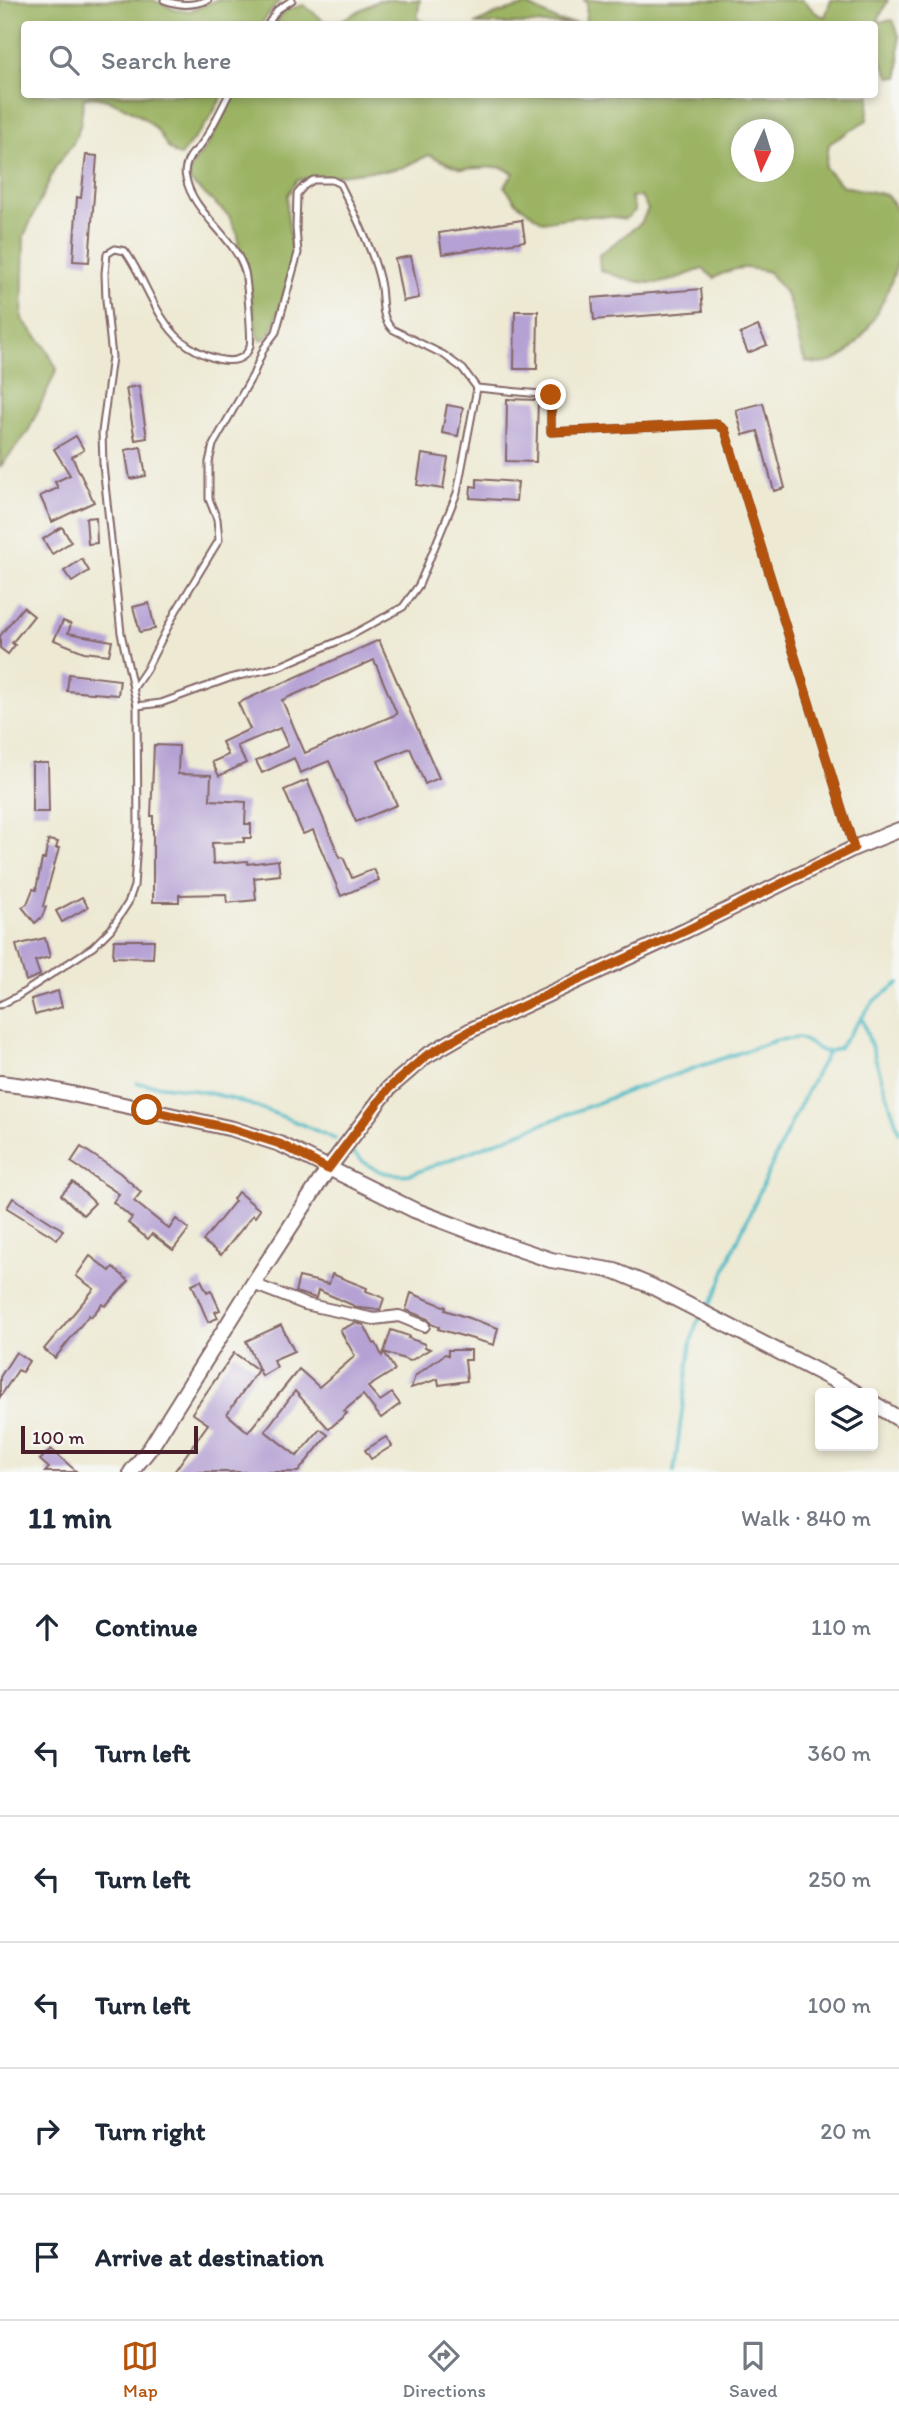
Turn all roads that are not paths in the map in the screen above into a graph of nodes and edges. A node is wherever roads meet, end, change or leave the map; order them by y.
1 (164, 0) edge
2 (208, 0) edge
3 (292, 0) edge
4 (270, 21) edge
5 (227, 98) edge
6 (477, 388) junction
7 (133, 689) junction
8 (137, 706) junction
9 (899, 830) edge
10 (854, 848) junction
11 (0, 1005) edge
12 (0, 1083) edge
13 (328, 1169) junction
14 (253, 1284) junction
15 (424, 1326) dead end
16 (846, 1388) edge
17 (878, 1407) edge
18 (899, 1419) edge
19 (131, 1472) edge

1 - 2 lane
3 - 4 lane
5 - 7 lane
6 - 7 lane
6 - 8 lane
6 - 10 lane
7 - 8 lane
8 - 11 lane
9 - 10 street
10 - 13 street
12 - 13 street
13 - 14 street
13 - 16 street
14 - 15 street
14 - 19 street
17 - 18 street

